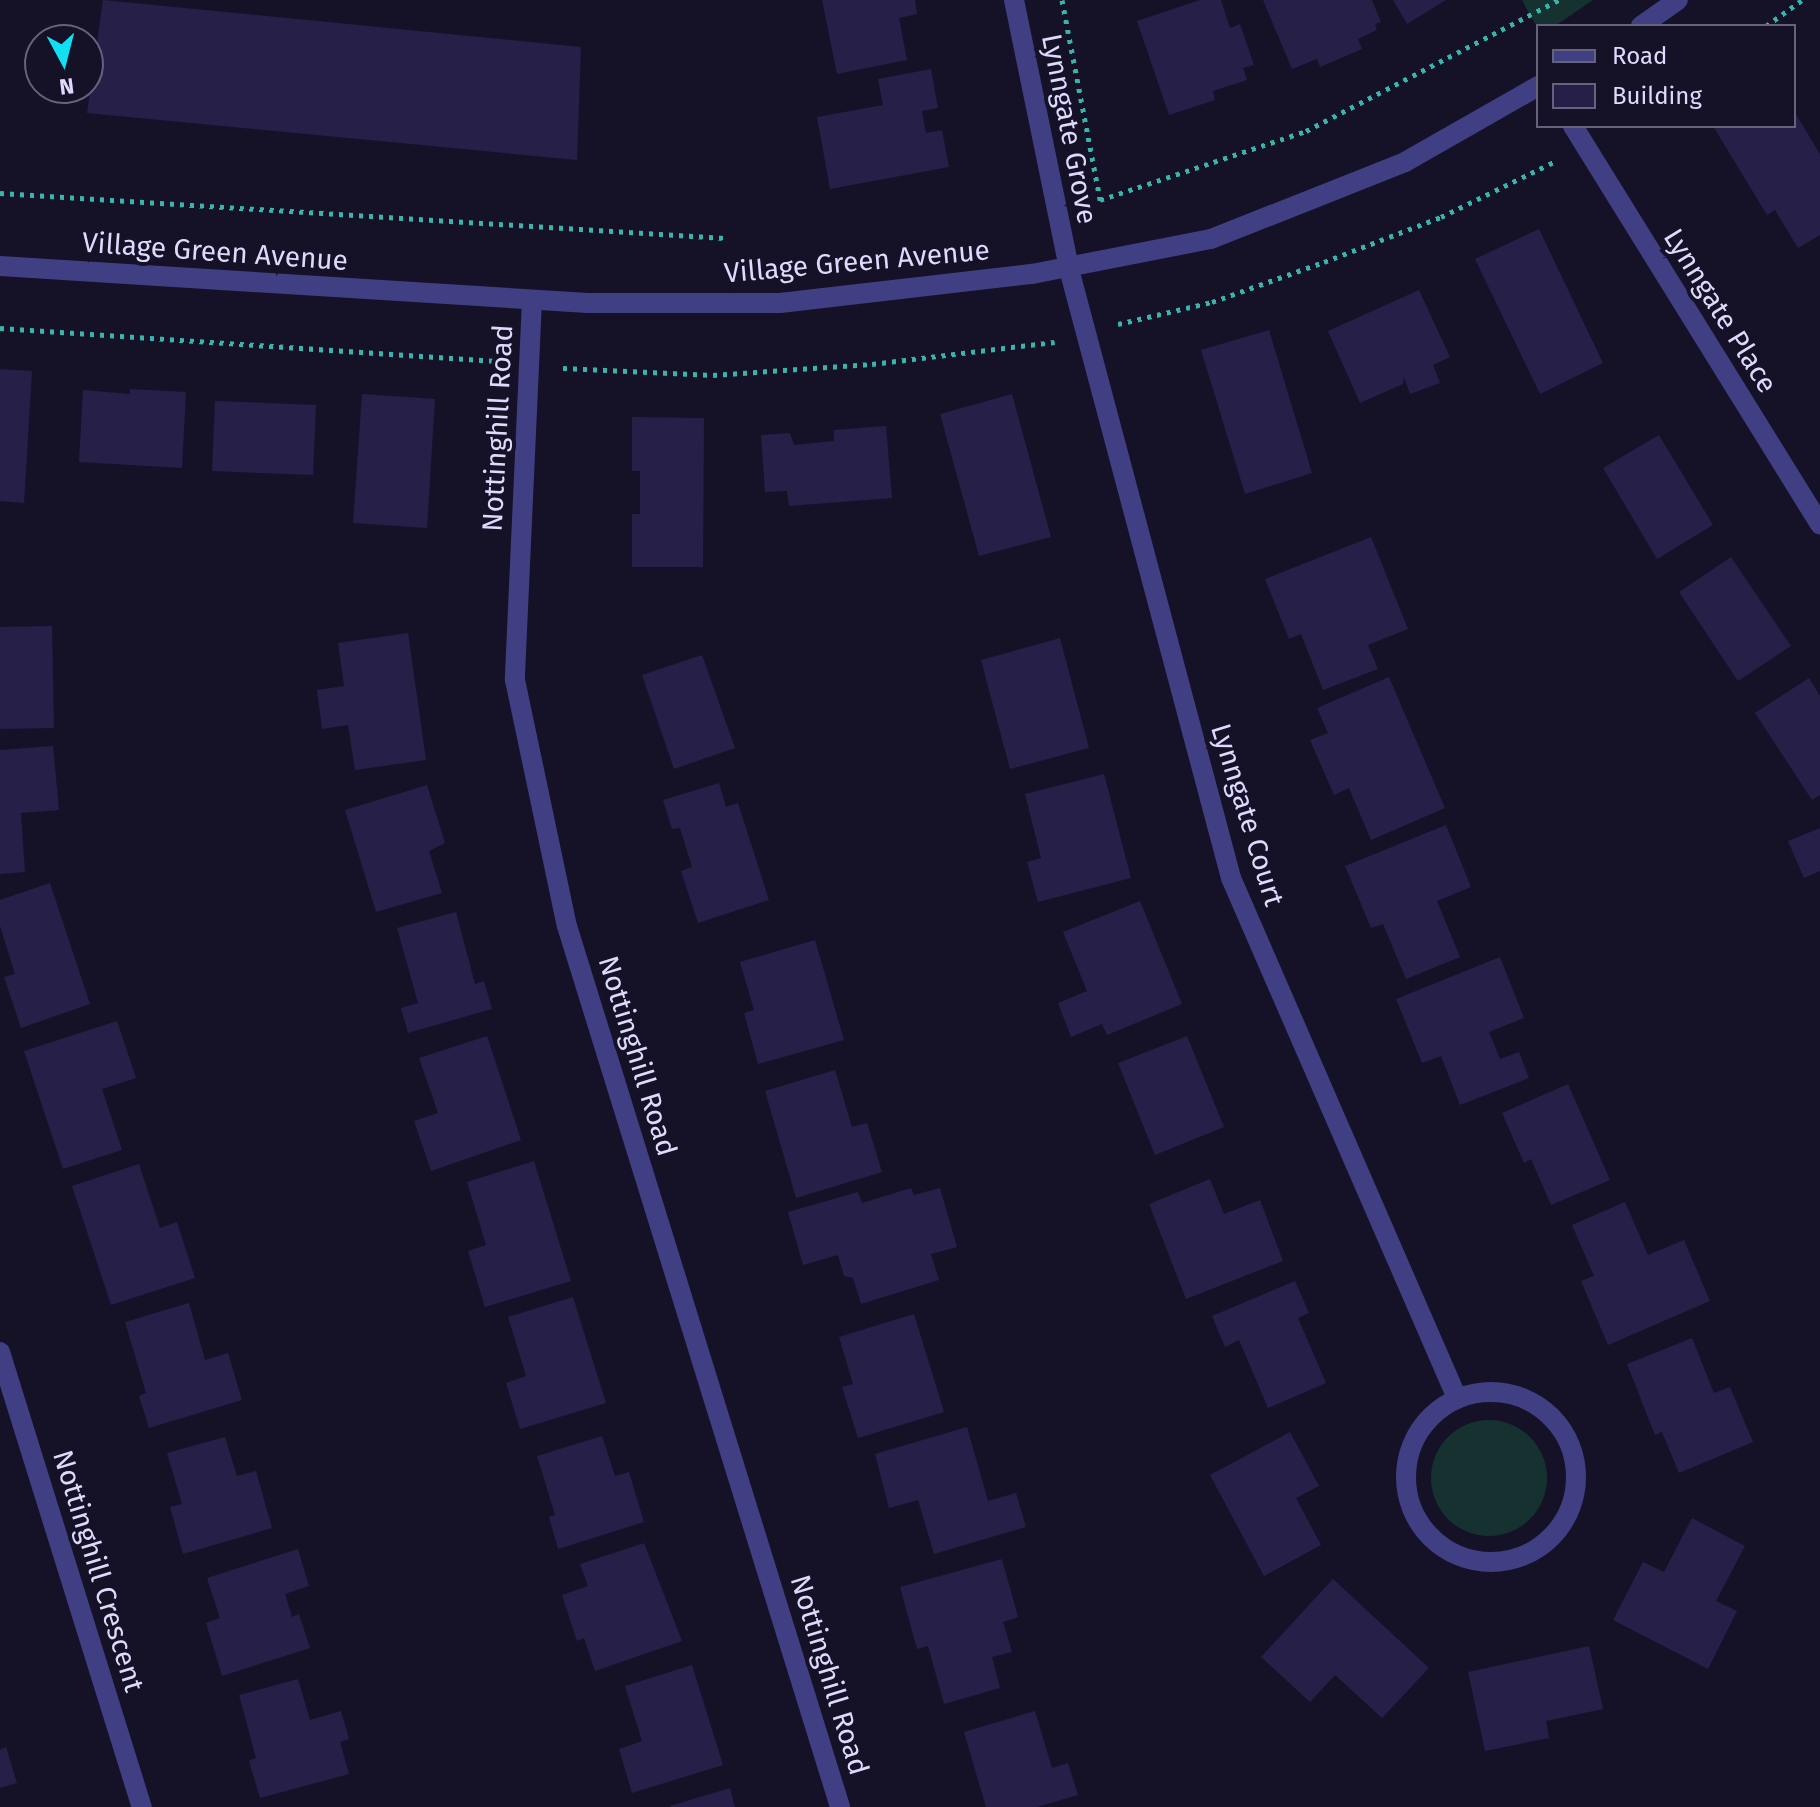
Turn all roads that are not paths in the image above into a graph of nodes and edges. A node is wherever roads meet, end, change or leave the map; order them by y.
1 (1014, 0) edge
2 (1678, 0) edge
3 (1644, 24) edge
4 (1536, 87) edge
5 (1574, 128) edge
6 (0, 266) edge
7 (1069, 269) junction
8 (532, 300) junction
9 (1820, 525) edge
10 (0, 1352) edge
11 (1457, 1398) junction
12 (142, 1807) edge
13 (840, 1807) edge

1 - 7 street, Lynngate Grove
2 - 3 street
4 - 7 street, Village Green Avenue
5 - 9 street, Lynngate Place
6 - 8 street, Village Green Avenue
7 - 8 street, Village Green Avenue
7 - 11 street, Lynngate Court
8 - 13 street, Nottinghill Road
10 - 12 street, Nottinghill Crescent
11 - 11 street

